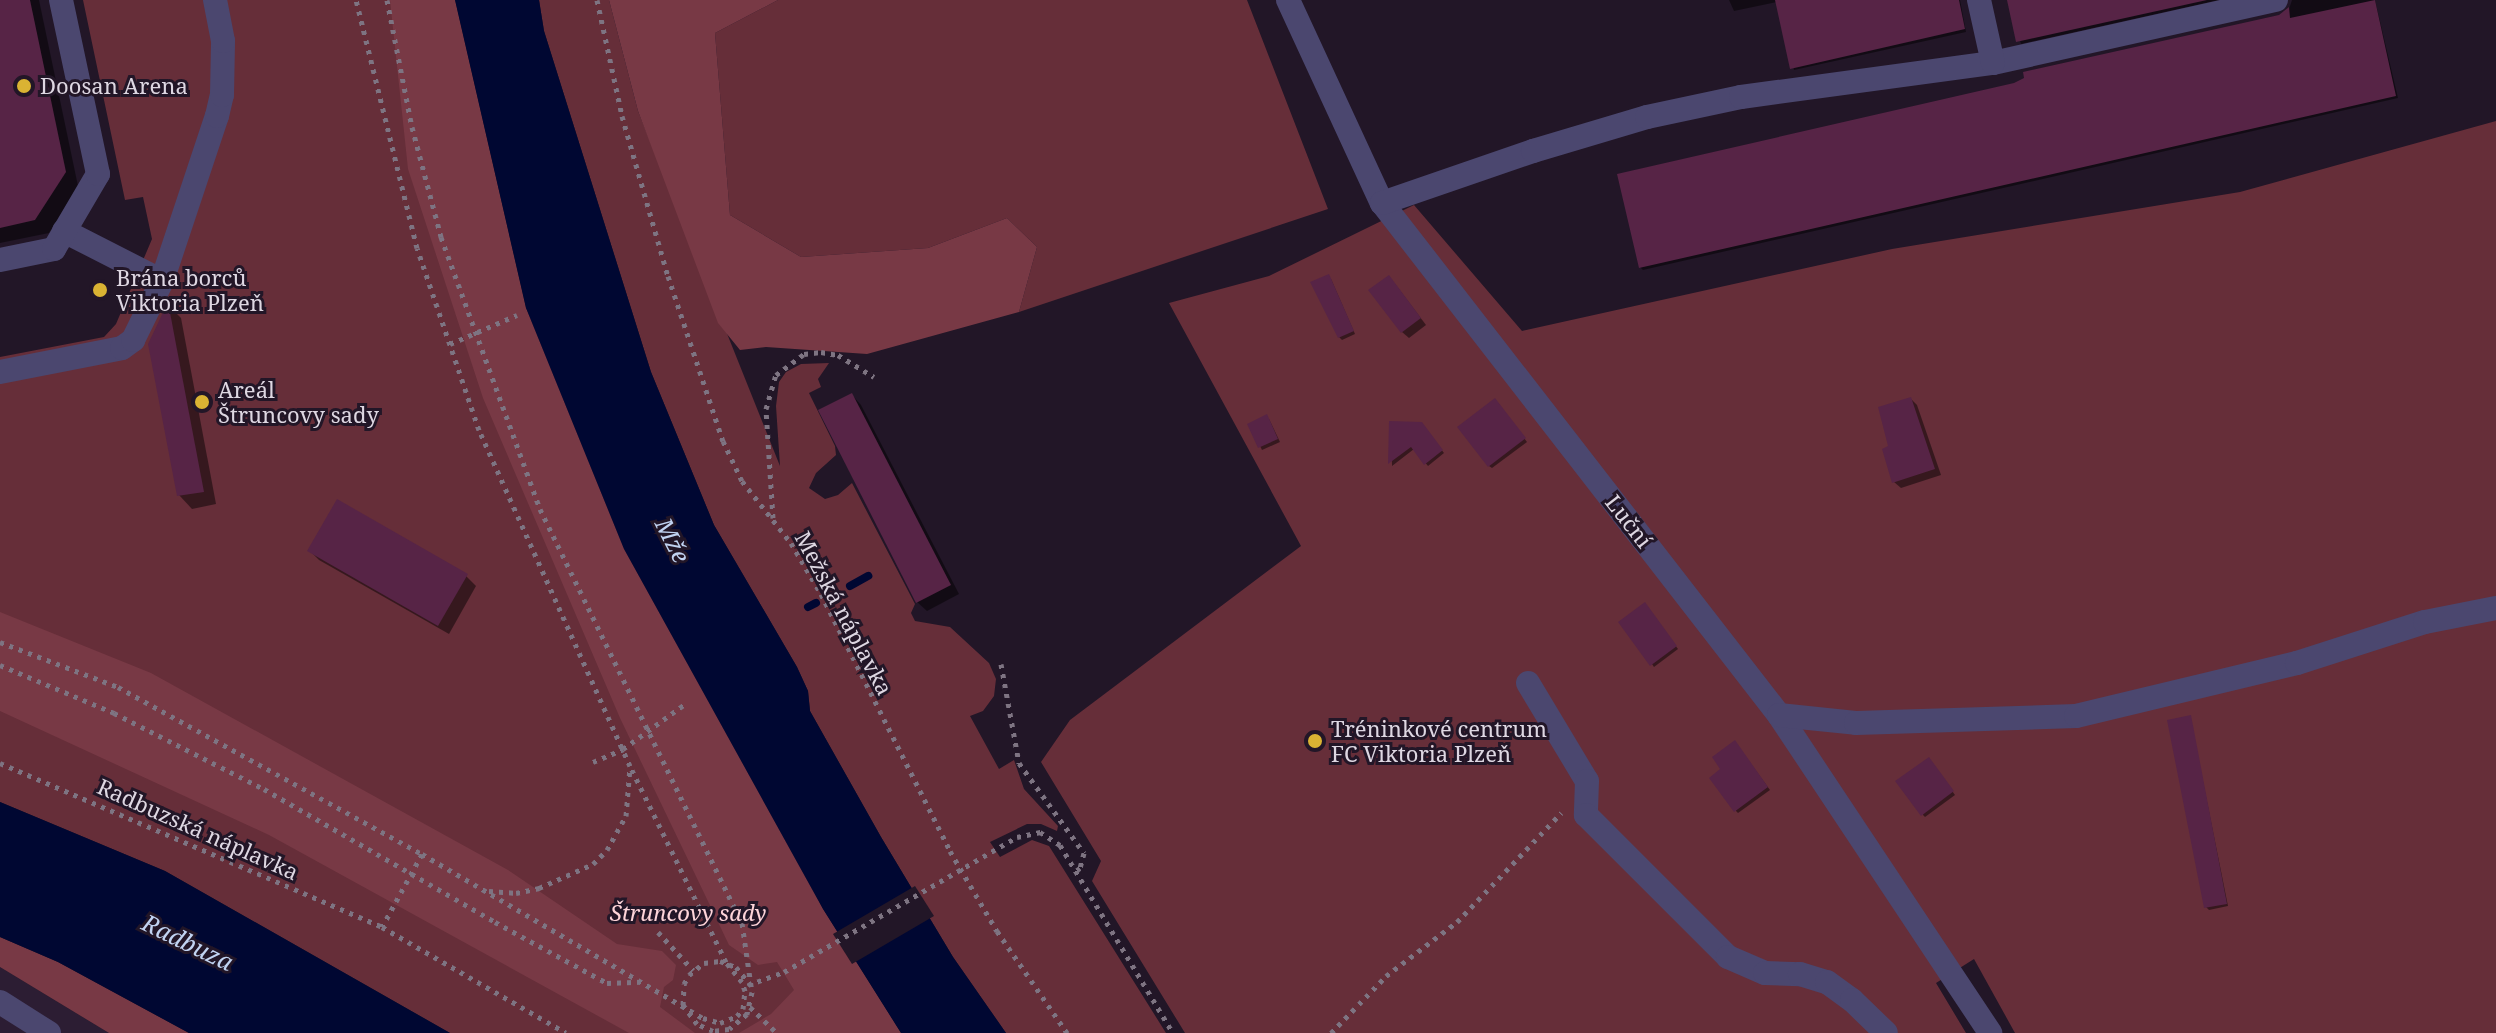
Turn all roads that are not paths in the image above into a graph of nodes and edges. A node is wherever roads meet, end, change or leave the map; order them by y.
1 (61, 0) edge
2 (215, 0) edge
3 (1288, 0) edge
4 (1979, 0) edge
5 (2276, 0) edge
6 (1993, 63) junction
7 (1382, 203) junction
8 (64, 231) junction
9 (0, 260) edge
10 (162, 281) junction
11 (0, 372) edge
12 (2496, 608) edge
13 (1528, 683) dead end
14 (1779, 715) junction
15 (0, 1002) edge
16 (49, 1033) edge
17 (1886, 1033) edge
18 (1990, 1033) edge

1 - 8 street
2 - 10 street
3 - 7 street, Luční
4 - 6 street
5 - 6 street
6 - 7 street
7 - 14 street, Luční
8 - 9 street
8 - 10 street
10 - 11 street
12 - 14 street
13 - 17 street
14 - 18 street, Luční
15 - 16 street

